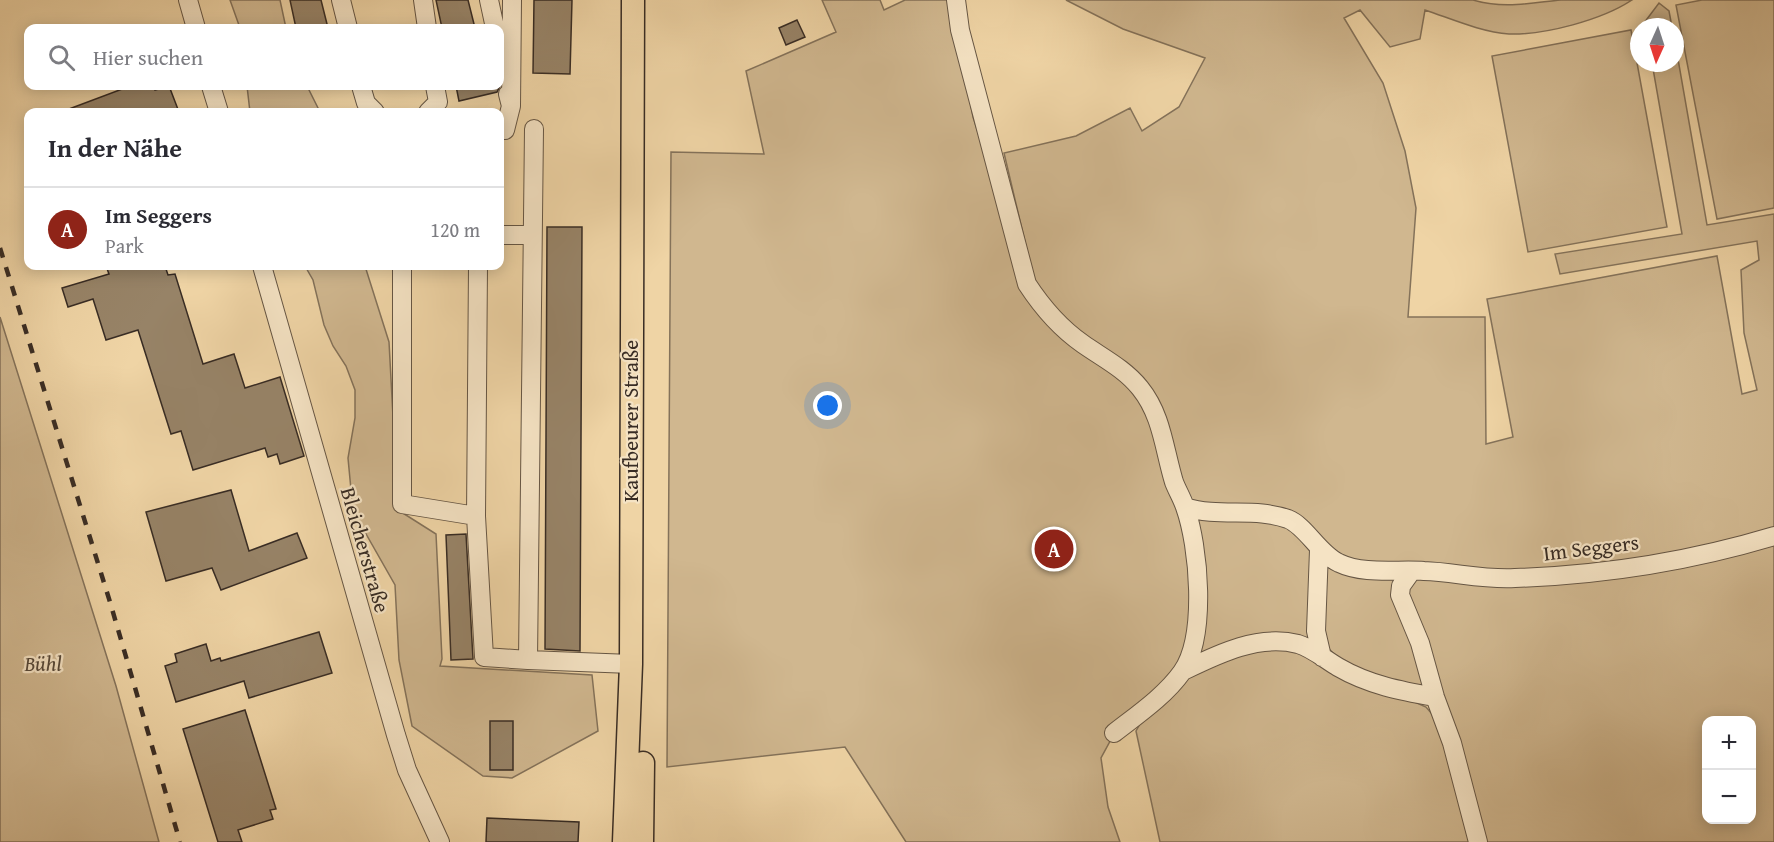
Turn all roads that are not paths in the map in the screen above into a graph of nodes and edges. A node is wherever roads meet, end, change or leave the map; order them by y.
1 (188, 0) edge
2 (341, 0) edge
3 (423, 0) edge
4 (489, 0) edge
5 (512, 0) edge
6 (633, 0) edge
7 (648, 0) edge
8 (956, 0) edge
9 (195, 24) edge
10 (347, 24) edge
11 (426, 24) edge
12 (494, 24) edge
13 (504, 72) edge
14 (212, 90) edge
15 (363, 90) edge
16 (511, 106) junction
17 (218, 108) edge
18 (371, 108) edge
19 (534, 129) dead end
20 (504, 130) edge
21 (504, 235) edge
22 (532, 235) junction
23 (263, 270) edge
24 (402, 270) edge
25 (478, 270) edge
26 (1185, 507) junction
27 (476, 516) junction
28 (1774, 536) edge
29 (1319, 550) junction
30 (1411, 572) junction
31 (1322, 657) junction
32 (528, 660) junction
33 (631, 664) junction
34 (1183, 671) junction
35 (1435, 697) junction
36 (1114, 733) dead end
37 (440, 842) edge
38 (624, 842) edge
39 (642, 842) edge
40 (1478, 842) edge

1 - 9 street
2 - 10 street
3 - 11 street
4 - 12 street
5 - 16 street
6 - 33 main road, Kaufbeurer Straße
7 - 39 main road, Kaufbeurer Straße
8 - 26 street
13 - 16 street
14 - 17 street
15 - 18 street
16 - 20 street
19 - 22 street
21 - 22 street
22 - 32 street
23 - 37 street, Bleicherstraße
24 - 27 street
25 - 27 street
26 - 29 street, Im Seggers
26 - 34 street
27 - 32 street
28 - 30 street, Im Seggers
29 - 30 street, Im Seggers
29 - 31 street
30 - 35 street
31 - 34 street
31 - 35 street
32 - 33 street
33 - 38 main road, Kaufbeurer Straße
34 - 36 street
35 - 40 street

